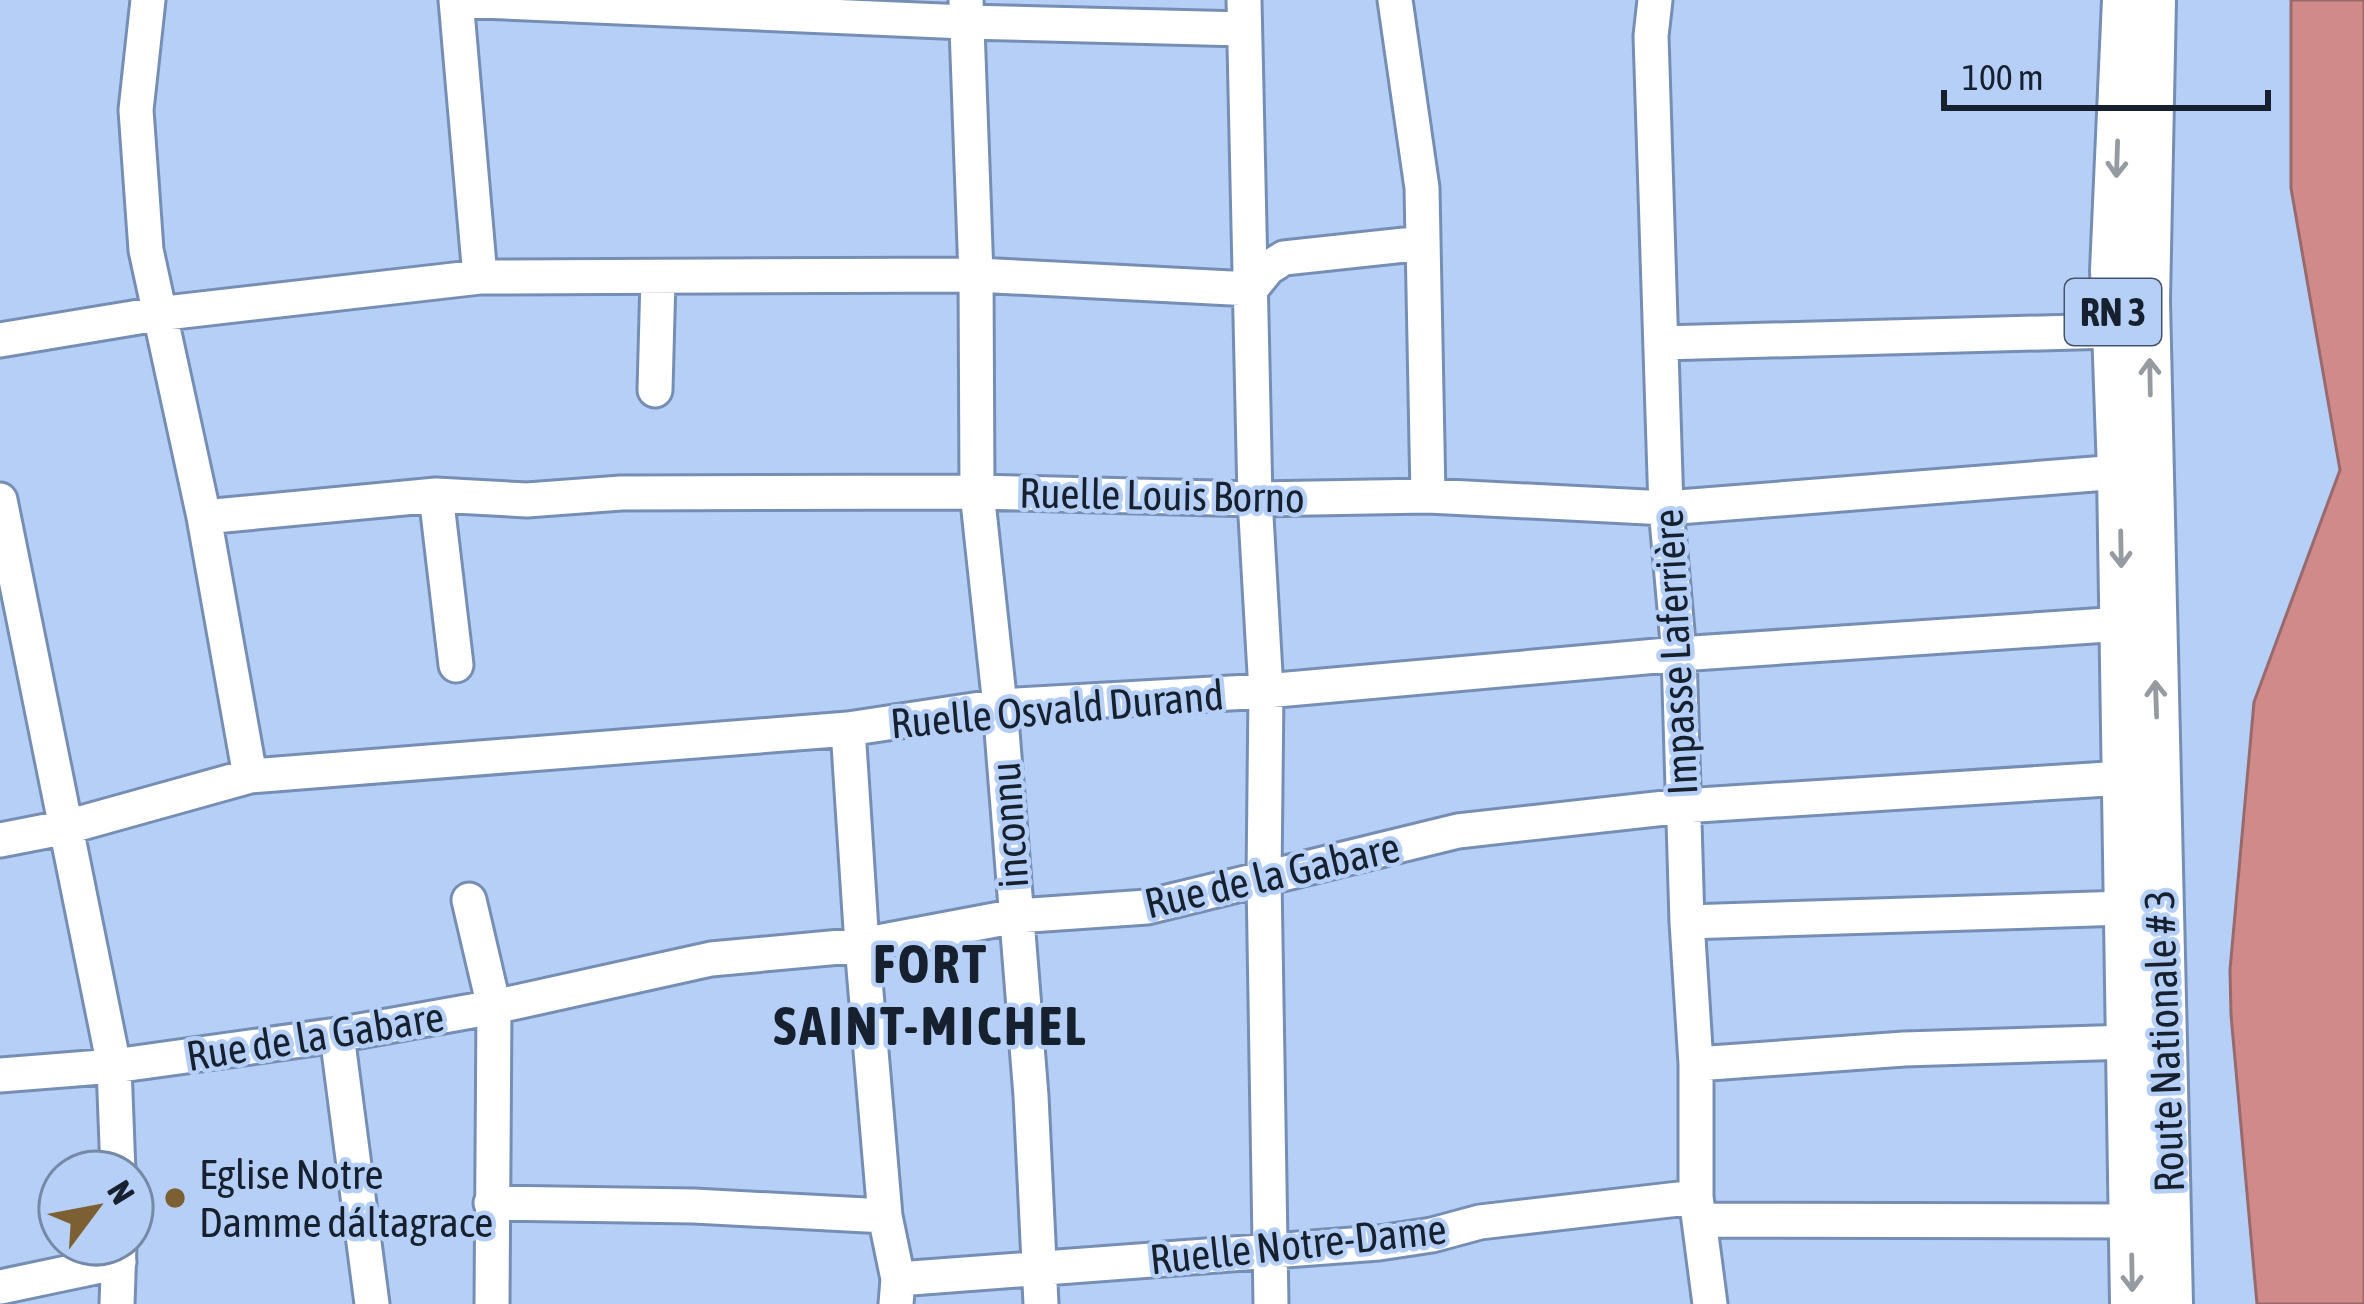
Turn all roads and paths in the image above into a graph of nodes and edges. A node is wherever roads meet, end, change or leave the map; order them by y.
1 (148, 0) edge
2 (457, 0) edge
3 (1395, 0) edge
4 (1655, 0) edge
5 (2124, 0) edge
6 (2154, 0) edge
7 (621, 3) edge
8 (965, 11) edge
9 (1244, 15) edge
10 (1423, 243) junction
11 (976, 274) junction
12 (480, 277) junction
13 (658, 278) junction
14 (1251, 289) junction
15 (158, 314) junction
16 (2113, 331) junction
17 (0, 340) edge
18 (1661, 343) junction
19 (655, 390) dead end
20 (2119, 472) junction
21 (977, 492) junction
22 (436, 495) junction
23 (1428, 496) junction
24 (1256, 499) junction
25 (0, 502) edge
26 (1666, 508) junction
27 (204, 517) junction
28 (2137, 622) junction
29 (1679, 654) junction
30 (456, 665) dead end
31 (1266, 691) junction
32 (1000, 706) junction
33 (848, 729) junction
34 (250, 776) junction
35 (2141, 778) junction
36 (1684, 806) junction
37 (67, 827) junction
38 (0, 840) edge
39 (1264, 879) junction
40 (469, 900) dead end
41 (2126, 908) junction
42 (1016, 916) junction
43 (1687, 922) junction
44 (862, 945) junction
45 (494, 1006) junction
46 (337, 1035) junction
47 (2130, 1042) junction
48 (1696, 1064) junction
49 (114, 1066) junction
50 (0, 1076) edge
51 (117, 1148) edge
52 (491, 1203) junction
53 (1698, 1208) junction
54 (885, 1216) junction
55 (2130, 1221) junction
56 (1270, 1252) junction
57 (66, 1268) edge
58 (118, 1268) edge
59 (0, 1287) edge
60 (1040, 1288) edge
61 (897, 1292) edge
62 (117, 1304) edge
63 (372, 1304) edge
64 (492, 1304) edge
65 (1271, 1304) edge
66 (1710, 1304) edge
67 (2132, 1304) edge
68 (2171, 1304) edge

1 - 15 street
2 - 7 street
2 - 12 street
3 - 10 street
4 - 18 street, Impasse Laferrière
5 -> 16 main road, RN 3
28 -> 6 main road, RN 3
7 - 8 street
8 - 9 street
8 - 11 street, inconnu
9 - 14 street
10 - 14 street
10 - 23 street
11 - 13 street
11 - 14 street
11 - 21 street, inconnu
12 - 13 street
12 - 15 street
13 - 19 street
14 - 24 street
15 - 17 street
15 - 27 street
16 - 18 street
16 - 20 main road, RN 3
18 - 26 street, Impasse Laferrière
20 - 26 street, Ruelle Louis Borno
20 -> 28 main road, RN 3
21 - 22 street, Ruelle Louis Borno
21 - 24 street, Ruelle Louis Borno
21 - 32 street, inconnu
22 - 27 street, Ruelle Louis Borno
22 - 30 street
23 - 24 street, Ruelle Louis Borno
23 - 26 street, Ruelle Louis Borno
24 - 31 street
25 - 37 street
26 - 29 street, Impasse Laferrière
27 - 34 street
28 - 29 street, Ruelle Osvald Durand
28 - 35 main road, RN 3
29 - 31 street, Ruelle Osvald Durand
29 - 36 street, Impasse Laferrière
31 - 32 street, Ruelle Osvald Durand
31 - 39 street
32 - 33 street, Ruelle Osvald Durand
32 - 42 street, inconnu
33 - 34 street, Ruelle Osvald Durand
33 - 44 street
34 - 37 street, Ruelle Osvald Durand
35 - 36 street, Rue de la Gabare
35 - 41 main road, Route Nationale # 3 / RN 3
35 - 68 main road, Route Nationale # 3 / RN 3
36 - 39 street, Rue de la Gabare
36 - 43 street, Impasse Laferrière
37 - 38 street, Ruelle Osvald Durand
37 - 49 street
39 - 42 street, Rue de la Gabare
39 - 56 street
40 - 45 street
41 - 43 street
41 - 47 main road, Route Nationale # 3 / RN 3
42 - 44 street, Rue de la Gabare
42 - 60 street, inconnu
43 - 48 street, Impasse Laferrière
44 - 45 street, Rue de la Gabare
44 - 54 street
45 - 46 street, Rue de la Gabare
45 - 52 street
46 - 49 street, Rue de la Gabare
46 - 63 street
47 - 48 street
47 - 55 main road, Route Nationale # 3 / RN 3
48 - 53 street, Impasse Laferrière
49 - 50 street, Rue de la Gabare
49 - 51 street
52 - 54 street
52 - 64 street
53 - 55 street, Ruelle Notre-Dame
53 - 56 street, Ruelle Notre-Dame
53 - 66 street, Impasse Laferrière
54 - 61 street
55 -> 67 main road, Route Nationale # 3 / RN 3
56 - 60 street, Ruelle Notre-Dame
56 - 65 street
57 - 59 street
58 - 62 street
60 - 61 street, Ruelle Notre-Dame

